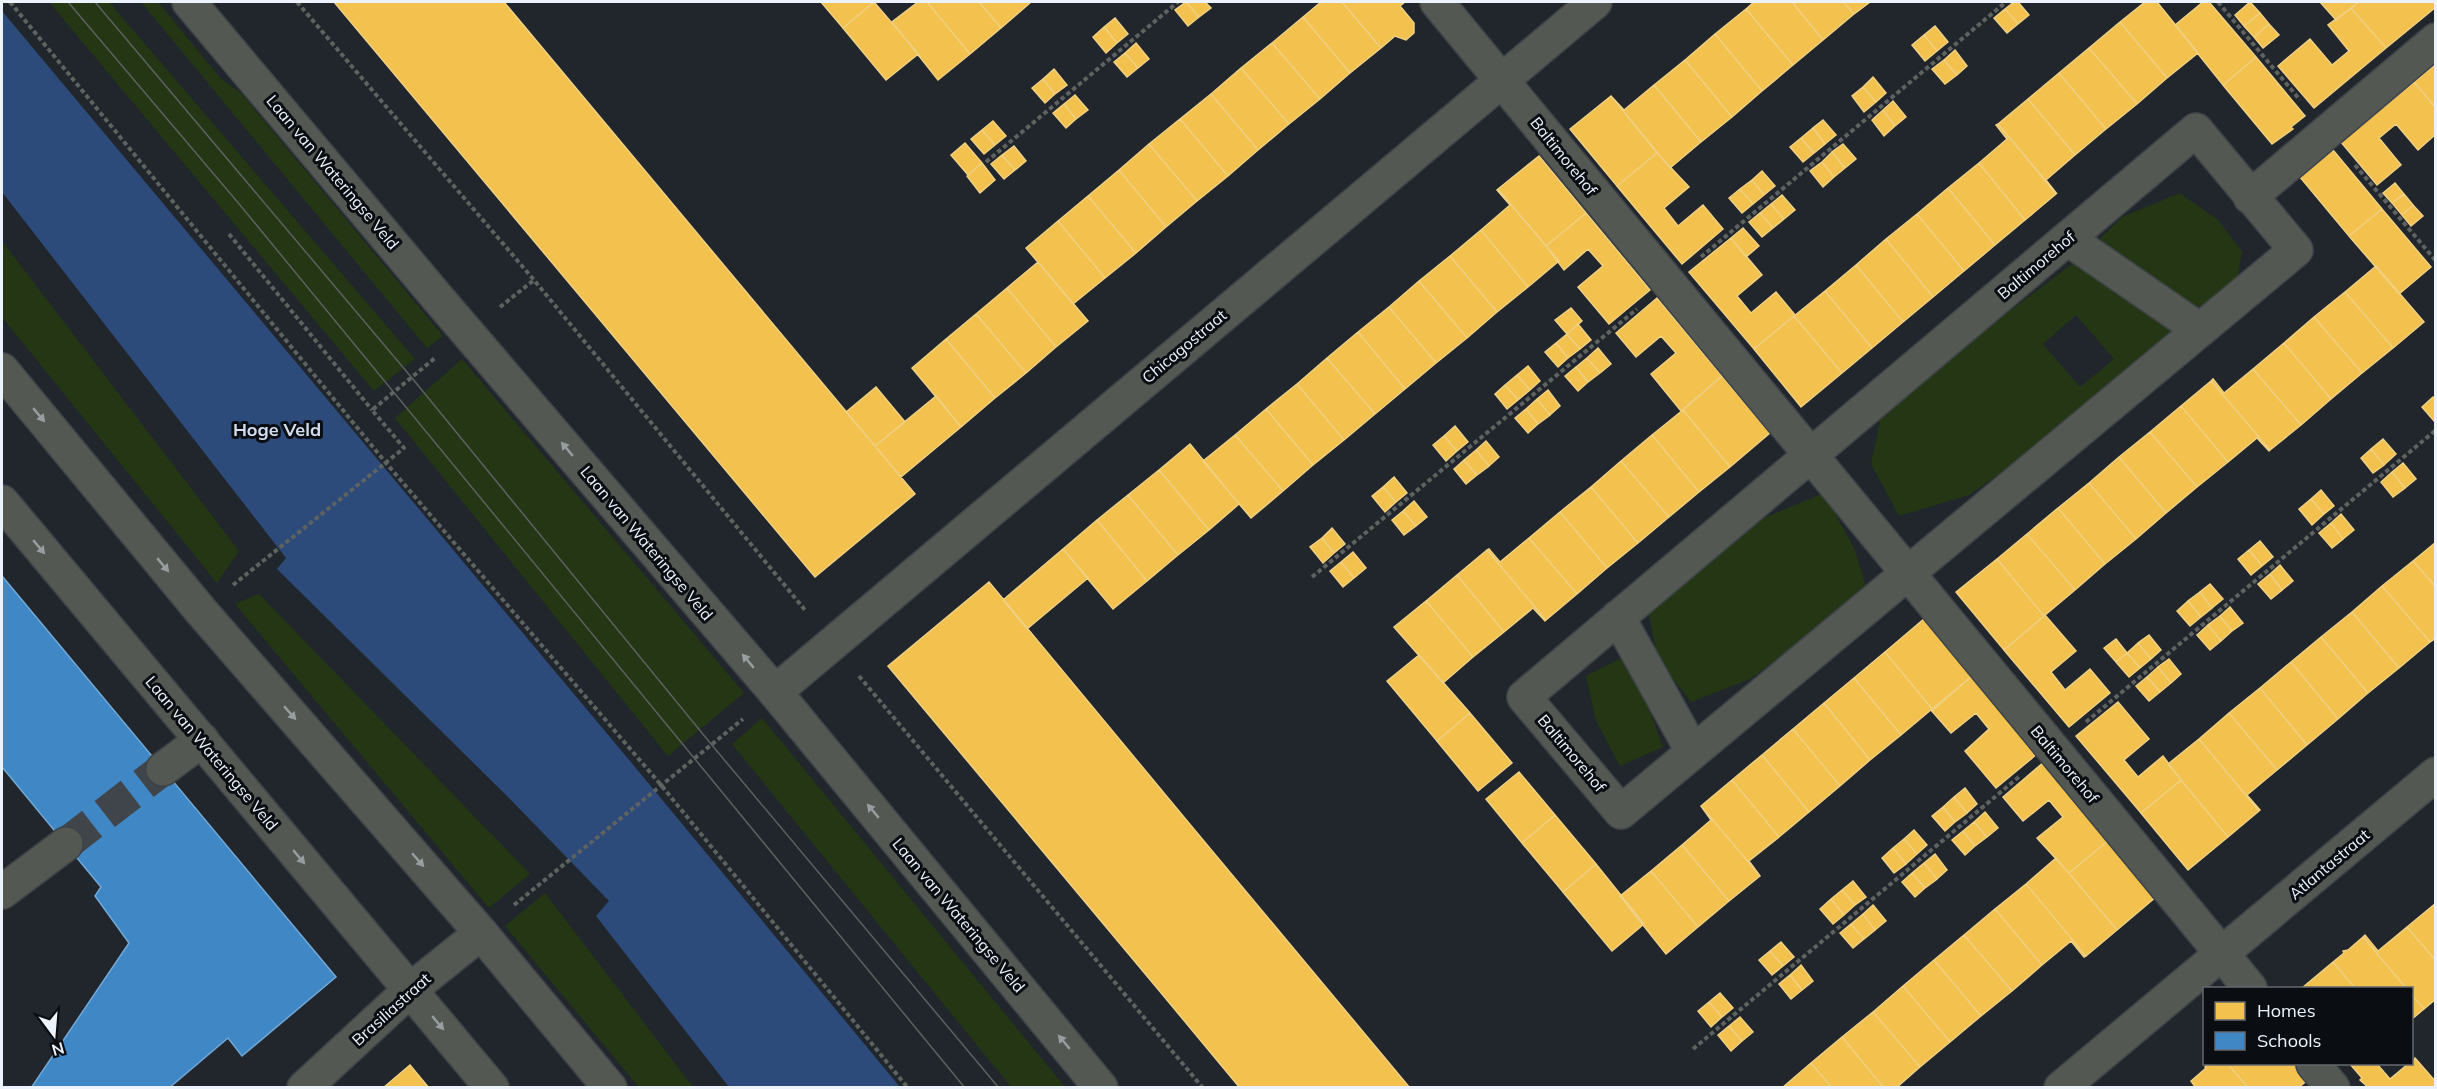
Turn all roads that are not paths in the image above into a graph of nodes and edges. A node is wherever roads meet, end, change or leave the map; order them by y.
1 (189, 2) edge
2 (1437, 2) edge
3 (1595, 2) edge
4 (2436, 40) edge
5 (1501, 79) junction
6 (2250, 197) junction
7 (2068, 239) junction
8 (2200, 330) junction
9 (2, 370) edge
10 (1810, 456) junction
11 (2, 502) edge
12 (1908, 574) junction
13 (1618, 618) junction
14 (775, 692) junction
15 (202, 740) junction
16 (1694, 752) junction
17 (163, 770) tunnel mouth
18 (2436, 774) edge
19 (66, 844) tunnel mouth
20 (2, 892) edge
21 (481, 933) junction
22 (2222, 954) junction
23 (2249, 987) edge
24 (410, 990) junction
25 (2314, 1065) edge
26 (304, 1088) edge
27 (492, 1088) edge
28 (610, 1088) edge
29 (1101, 1088) edge
30 (2061, 1088) edge
31 (2333, 1088) edge

14 -> 1 street, Laan van Wateringse Veld
2 - 5 street, Baltimorehof
3 - 5 street, Chicagostraat
4 - 6 street
5 - 10 street, Baltimorehof
5 - 14 street, Chicagostraat
6 - 7 street, Baltimorehof
6 - 8 street, Baltimorehof
7 - 8 street
7 - 10 street, Baltimorehof
8 - 12 street, Baltimorehof
9 -> 21 street
10 - 12 street, Baltimorehof
10 - 13 street, Baltimorehof
11 -> 15 street, Laan van Wateringse Veld
12 - 16 street, Baltimorehof
12 - 22 street, Baltimorehof
13 - 16 street
13 - 16 street, Baltimorehof
29 -> 14 street, Laan van Wateringse Veld
15 - 17 street
15 -> 24 street, Laan van Wateringse Veld
18 - 22 street, Atlantastraat
19 - 20 street
21 - 24 street, Brasiliastraat
21 - 28 street
22 - 23 street
22 - 30 street, Atlantastraat
24 - 26 street, Brasiliastraat
24 -> 27 street, Laan van Wateringse Veld
25 - 31 street

